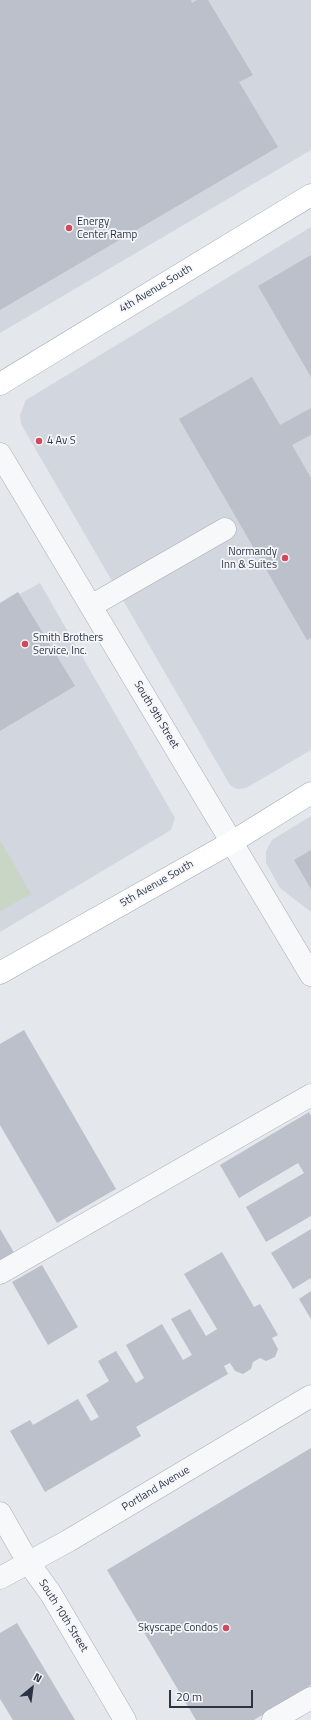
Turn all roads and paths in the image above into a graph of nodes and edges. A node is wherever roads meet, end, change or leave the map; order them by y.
1 (311, 195) edge
2 (0, 384) edge
3 (0, 454) edge
4 (225, 529) dead end
5 (91, 606) junction
6 (311, 793) edge
7 (232, 842) junction
8 (0, 972) edge
9 (311, 976) edge
10 (311, 1095) edge
11 (0, 1273) edge
12 (311, 1396) edge
13 (0, 1514) edge
14 (28, 1562) junction
15 (0, 1578) edge
16 (311, 1698) edge
17 (125, 1720) edge
18 (273, 1720) edge

1 - 2 main road, 4th Avenue South
3 - 5 street, South 9th Street
4 - 5 street
5 - 7 street, South 9th Street
6 - 7 main road, 5th Avenue South
7 - 8 main road, 5th Avenue South
7 - 9 street, South 9th Street
10 - 11 street
12 - 14 street, Portland Avenue
13 - 14 street, South 10th Street
14 - 15 street, Portland Avenue
14 - 17 street, South 10th Street
16 - 18 street

